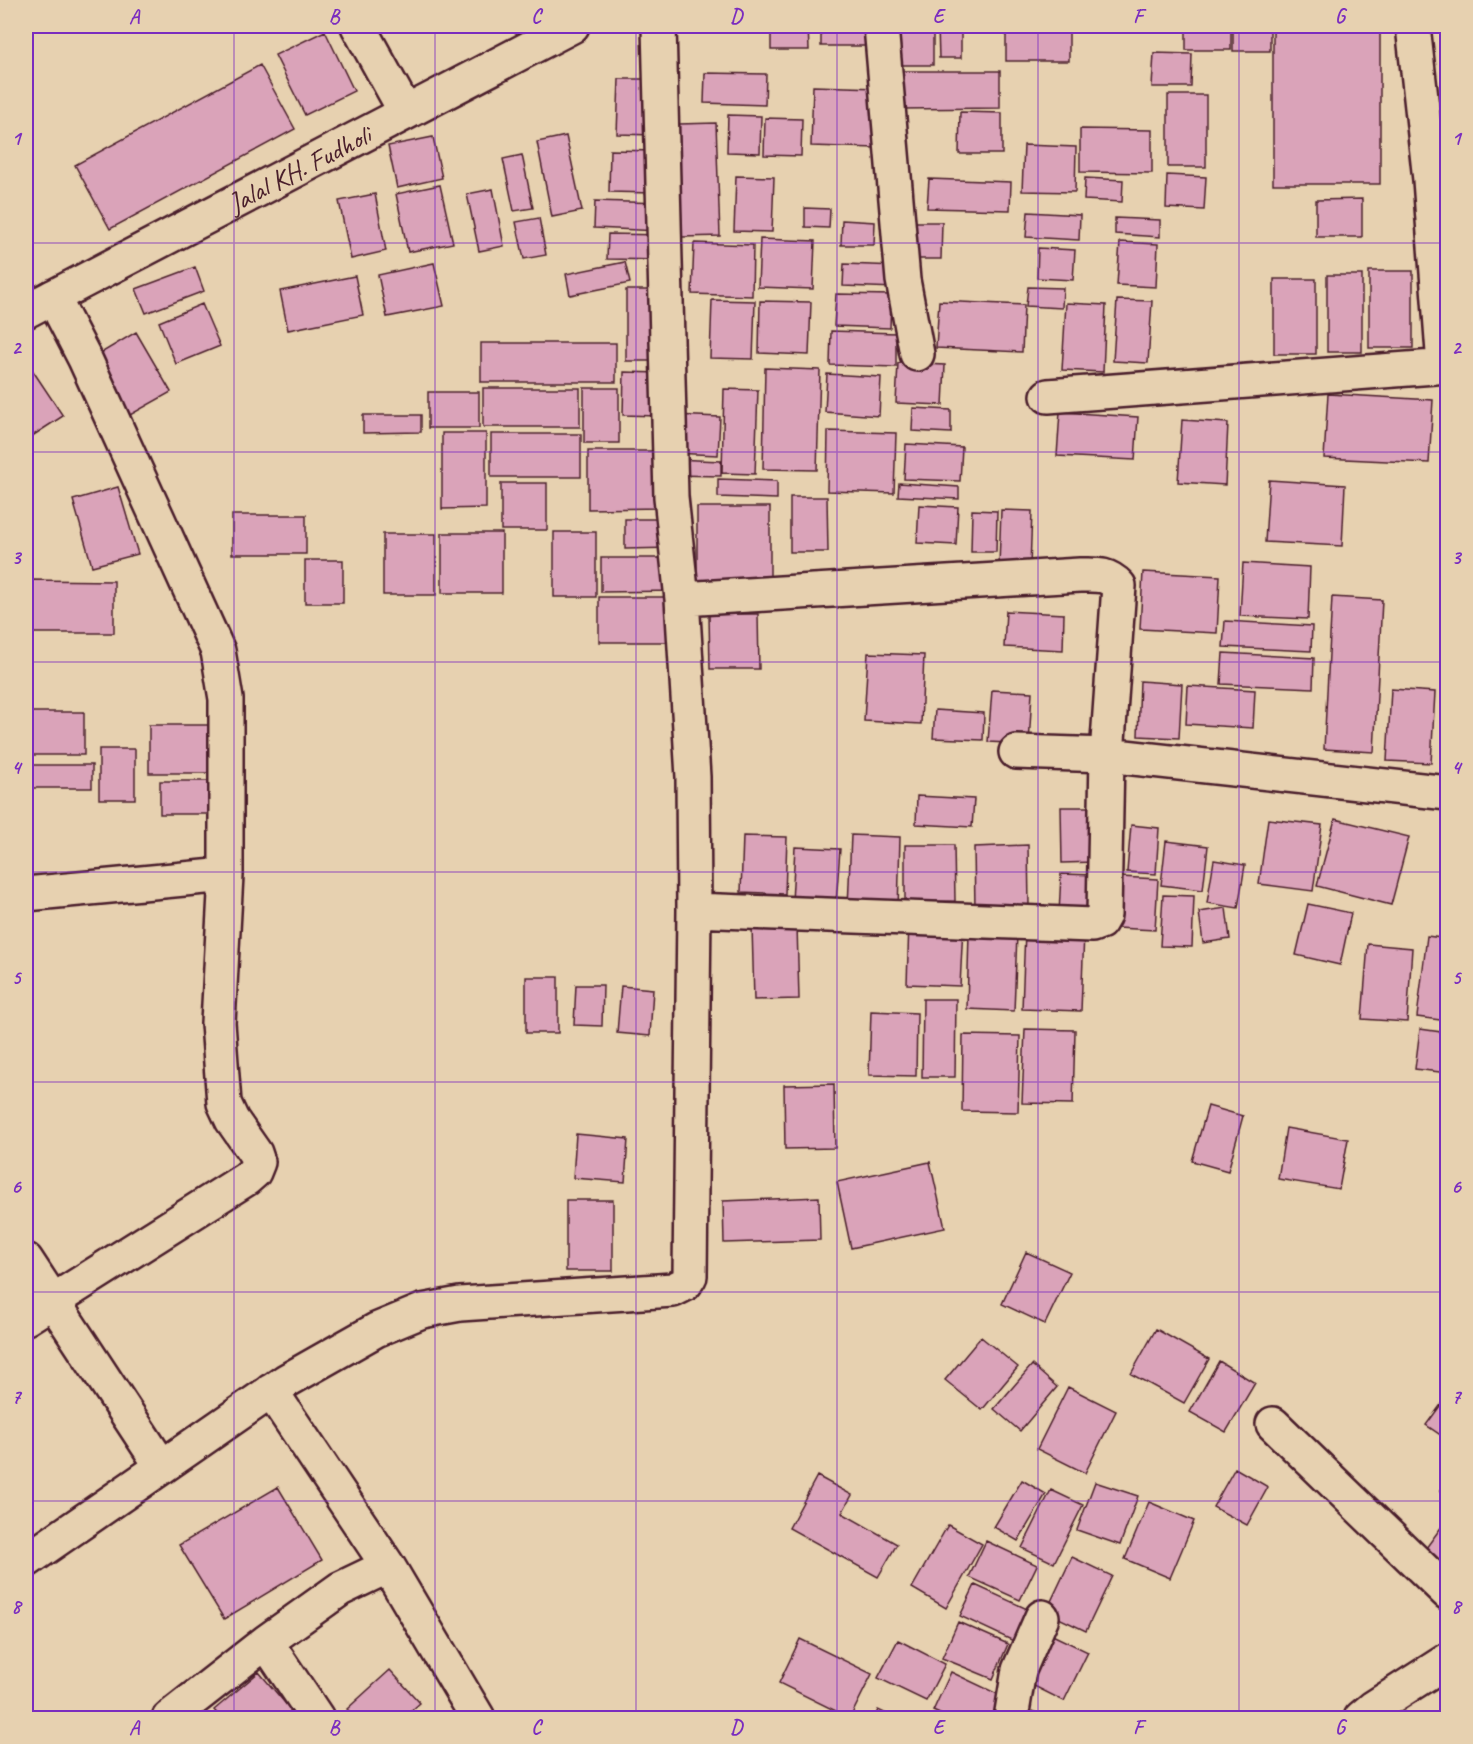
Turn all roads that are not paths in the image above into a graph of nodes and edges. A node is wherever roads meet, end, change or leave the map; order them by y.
1 (358, 26) edge
2 (572, 26) edge
3 (659, 26) edge
4 (881, 26) edge
5 (1413, 26) edge
6 (405, 111) junction
7 (39, 304) edge
8 (917, 354) dead end
9 (1446, 366) edge
10 (1048, 396) dead end
11 (682, 599) junction
12 (1016, 752) dead end
13 (1107, 755) junction
14 (1448, 793) edge
15 (226, 875) junction
16 (26, 894) edge
17 (694, 910) junction
18 (26, 1260) edge
19 (38, 1310) edge
20 (271, 1391) junction
21 (1274, 1424) dead end
22 (162, 1467) junction
23 (26, 1561) edge
24 (388, 1566) junction
25 (1448, 1593) edge
26 (1042, 1617) dead end
27 (266, 1642) junction
28 (1447, 1662) edge
29 (169, 1719) edge
30 (317, 1719) edge
31 (478, 1719) edge
32 (1011, 1719) edge
33 (1361, 1719) edge

1 - 6 street
2 - 6 street, Jalal KH. Fudholi
3 - 11 street
4 - 8 street
5 - 9 street
6 - 7 street, Jalal KH. Fudholi
7 - 15 street
9 - 10 street
11 - 13 street
11 - 17 street
12 - 13 street
13 - 14 street
13 - 17 street
15 - 16 street
15 - 19 street
17 - 20 street
18 - 19 street
19 - 22 street
20 - 22 street
20 - 24 street
21 - 25 street
22 - 23 street
24 - 27 street
24 - 31 street
26 - 32 street
27 - 29 street
27 - 30 street
28 - 33 street

